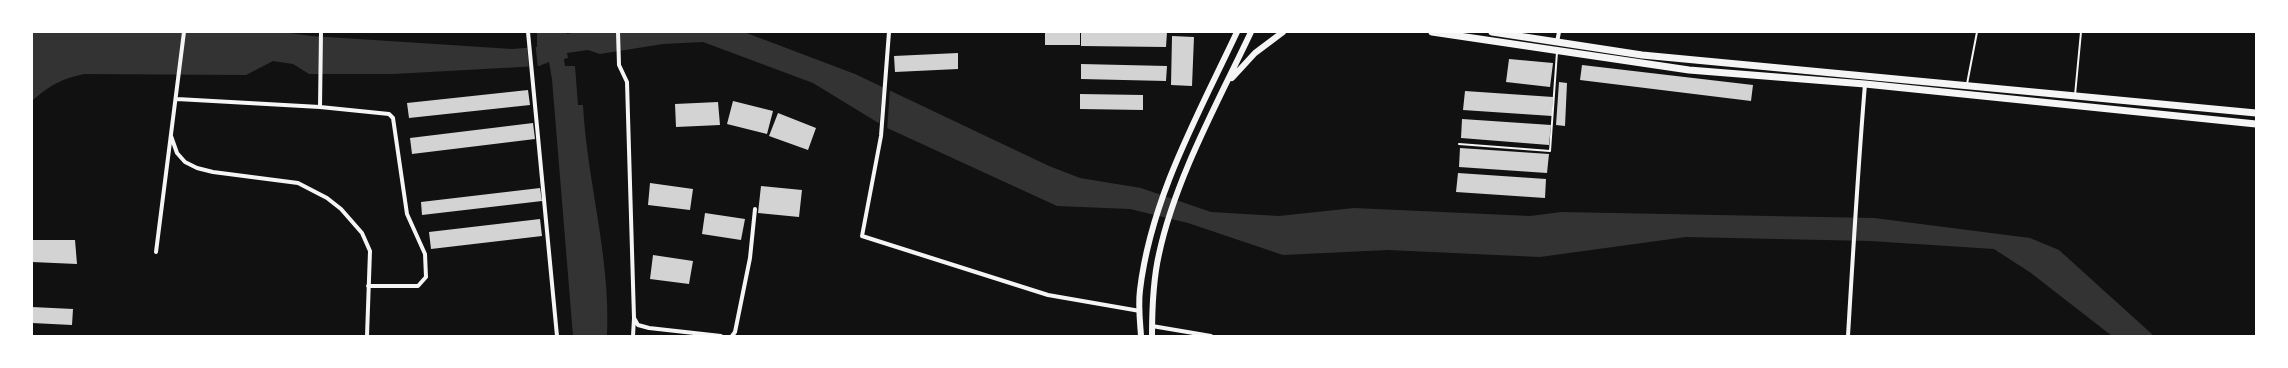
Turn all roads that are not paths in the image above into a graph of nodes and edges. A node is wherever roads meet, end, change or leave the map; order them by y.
1 (184, 32) edge
2 (321, 32) edge
3 (528, 32) edge
4 (618, 32) edge
5 (890, 32) edge
6 (1237, 32) edge
7 (1251, 32) edge
8 (1283, 32) edge
9 (1432, 32) edge
10 (1492, 32) edge
11 (1559, 32) edge
12 (1977, 32) edge
13 (2081, 32) edge
14 (1557, 42) junction
15 (1557, 51) junction
16 (1227, 84) junction
17 (1865, 84) junction
18 (1967, 84) junction
19 (2075, 95) junction
20 (176, 99) junction
21 (320, 107) junction
22 (2256, 113) edge
23 (2256, 124) edge
24 (171, 136) junction
25 (1459, 144) dead end
26 (755, 209) dead end
27 (156, 252) dead end
28 (368, 286) junction
29 (1140, 312) junction
30 (634, 318) junction
31 (1152, 326) junction
32 (367, 336) edge
33 (557, 336) edge
34 (633, 336) edge
35 (721, 336) edge
36 (732, 336) edge
37 (1141, 336) edge
38 (1152, 336) edge
39 (1212, 336) edge
40 (1848, 336) edge

1 - 20 street
2 - 21 street
3 - 33 street
4 - 30 street
5 - 29 street
6 - 29 main road
7 - 16 main road
8 - 16 main road
9 - 15 main road
10 - 14 main road
11 - 14 street
12 - 18 lane
13 - 19 lane
14 - 18 main road
15 - 17 main road
15 - 25 lane
16 - 31 main road
17 - 23 main road
17 - 40 street
18 - 19 main road
19 - 22 main road
20 - 21 street
20 - 24 street
21 - 28 street
24 - 27 street
24 - 28 street
26 - 36 street
28 - 32 street
29 - 37 main road
30 - 34 street
30 - 35 street
31 - 38 main road
31 - 39 street

